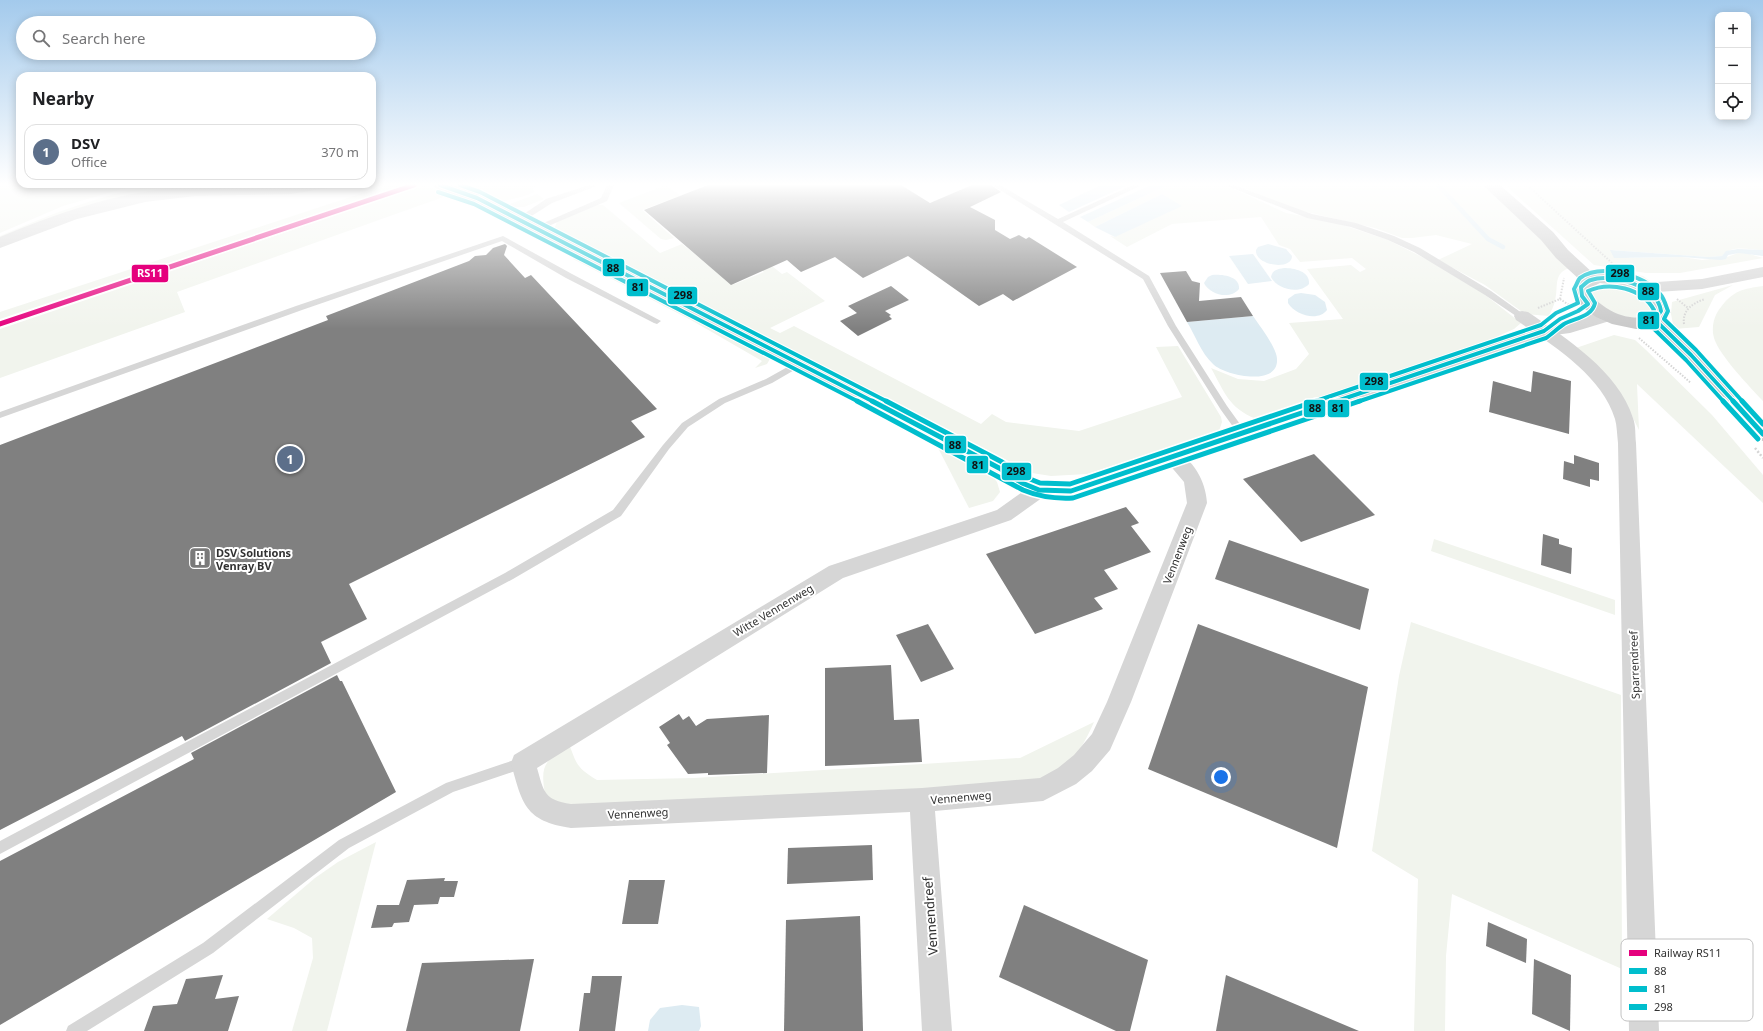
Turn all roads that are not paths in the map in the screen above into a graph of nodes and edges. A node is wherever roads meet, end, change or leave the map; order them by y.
1 (24, 233) edge
2 (545, 233) edge
3 (1075, 233) edge
4 (1376, 233) edge
5 (1545, 233) edge
6 (1548, 236) junction
7 (0, 243) edge
8 (1613, 272) junction
9 (1763, 272) edge
10 (1590, 280) junction
11 (1702, 284) junction
12 (1642, 288) junction
13 (1658, 301) junction
14 (1588, 304) junction
15 (1522, 316) joint
16 (1607, 316) junction
17 (1655, 320) junction
18 (657, 321) dead end
19 (1636, 323) junction
20 (1544, 331) junction
21 (800, 363) junction
22 (1723, 391) junction
23 (0, 415) edge
24 (1242, 433) junction
25 (1763, 434) edge
26 (1172, 457) junction
27 (1039, 490) junction
28 (523, 762) junction
29 (922, 800) junction
30 (0, 848) edge
31 (1641, 939) edge
32 (1644, 1021) edge
33 (73, 1031) edge
34 (937, 1031) edge
35 (1644, 1031) edge

1 - 7 street
2 - 21 street
3 - 24 lane
4 - 15 lane
5 - 6 main road
6 - 8 main road
6 - 10 main road
8 - 10 main road
8 - 12 main road
9 - 11 street
10 - 14 main road
11 - 12 street
11 - 13 street
12 - 13 main road
13 - 17 main road
14 - 16 main road
14 - 20 street
15 - 20 street
16 - 19 main road
16 - 20 street
17 - 19 main road
17 - 22 main road
18 - 23 lane
19 - 22 main road
20 - 24 street
20 - 31 street, Sparrendreef
21 - 27 street
21 - 30 lane
22 - 25 main road
24 - 26 street
26 - 27 street
26 - 29 street, Vennenweg
27 - 28 street, Witte Vennenweg
28 - 29 street, Vennenweg
28 - 33 lane
29 - 34 street, Vennendreef
32 - 35 street, Sparrendreef

